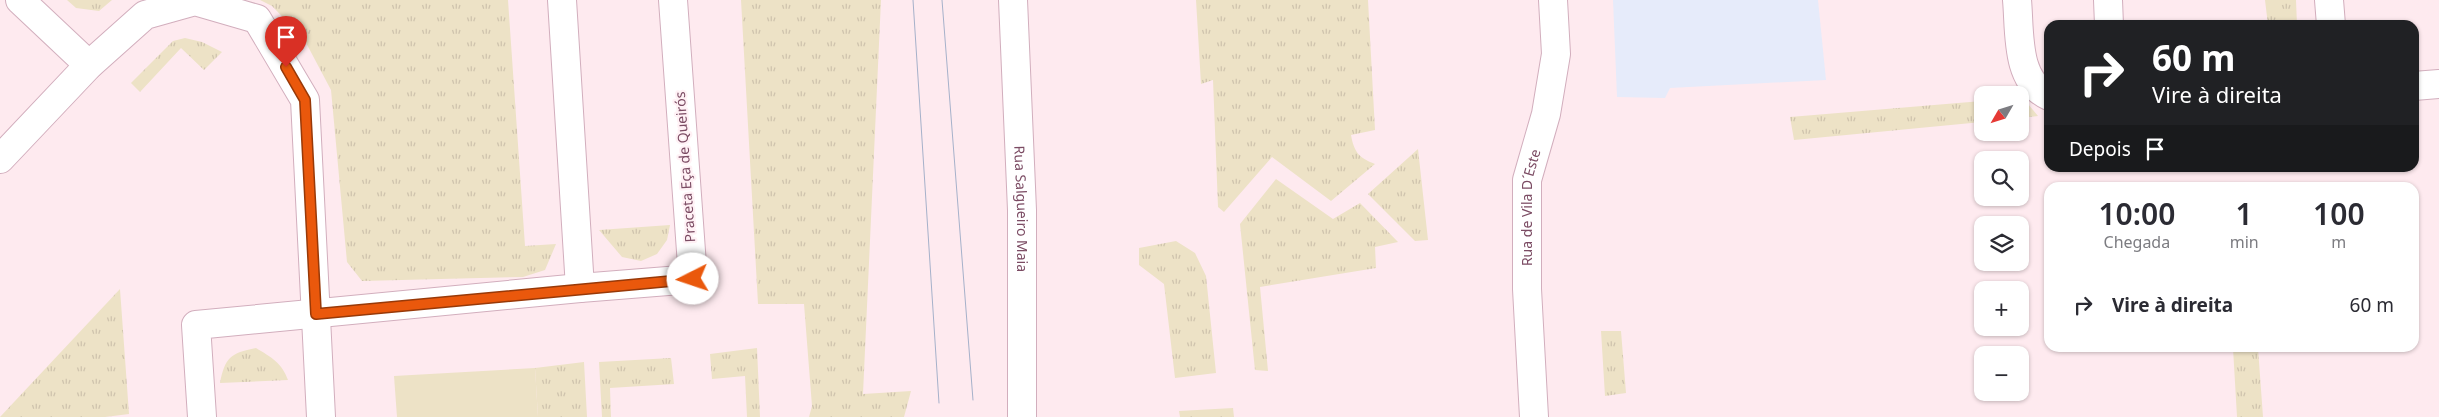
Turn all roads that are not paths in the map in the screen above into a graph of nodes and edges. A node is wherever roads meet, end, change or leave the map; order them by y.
1 (20, 0) edge
2 (562, 0) edge
3 (673, 0) edge
4 (1013, 0) edge
5 (1552, 0) edge
6 (2017, 0) edge
7 (2108, 0) edge
8 (2329, 0) edge
9 (2110, 20) edge
10 (2331, 20) edge
11 (89, 64) junction
12 (2439, 84) edge
13 (2419, 86) edge
14 (2044, 94) edge
15 (0, 159) edge
16 (580, 288) junction
17 (316, 314) junction
18 (202, 417) edge
19 (321, 417) edge
20 (1022, 417) edge
21 (1534, 417) edge

1 - 11 street
2 - 16 street
3 - 16 street, Praceta Eça de Queirós
4 - 20 street, Rua Salgueiro Maia
5 - 21 street, Rua de Vila D´Este
6 - 14 street
7 - 9 street
8 - 10 street
11 - 15 street
11 - 17 street
12 - 13 street
16 - 17 street, Praceta Eça de Queirós
17 - 18 street, Praceta Eça de Queirós
17 - 19 street

